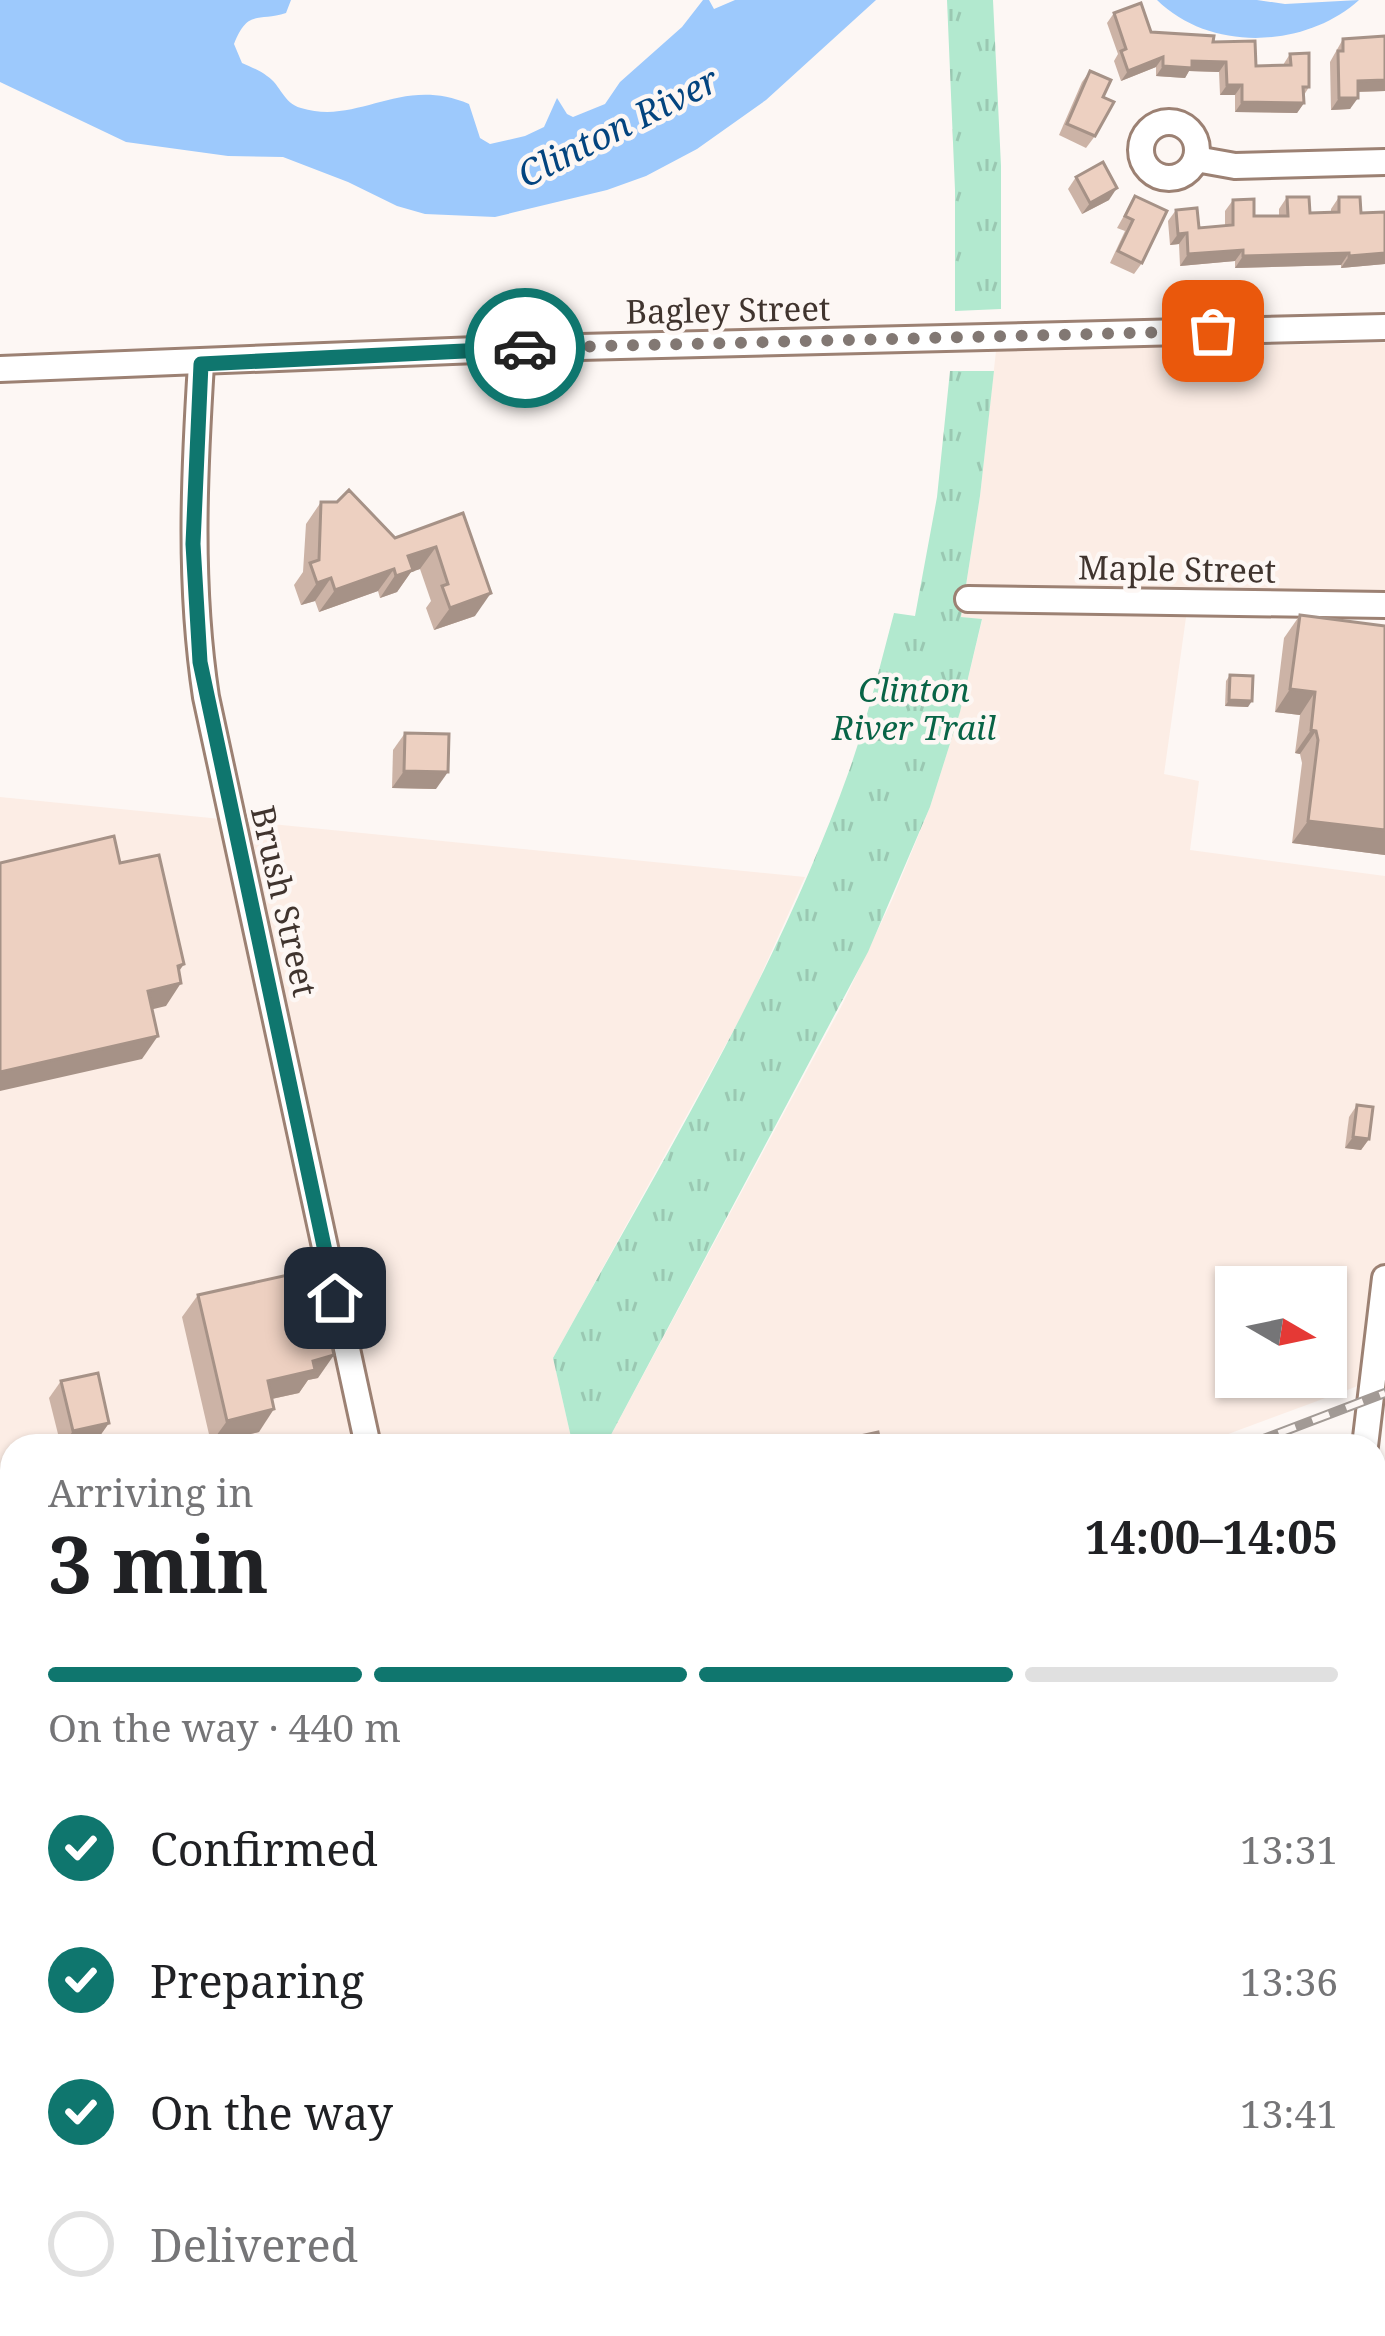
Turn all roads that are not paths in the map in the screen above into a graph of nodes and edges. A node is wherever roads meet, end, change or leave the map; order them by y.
1 (1196, 159) dead end
2 (1385, 163) edge
3 (1385, 327) edge
4 (201, 364) junction
5 (0, 369) edge
6 (968, 598) dead end
7 (1385, 605) edge
8 (1385, 1279) edge
9 (365, 1434) edge
10 (1366, 1434) edge

1 - 2 street
3 - 4 street, Bagley Street
4 - 5 street, Bagley Street
4 - 9 street, Brush Street
6 - 7 street, Maple Street
8 - 10 street

